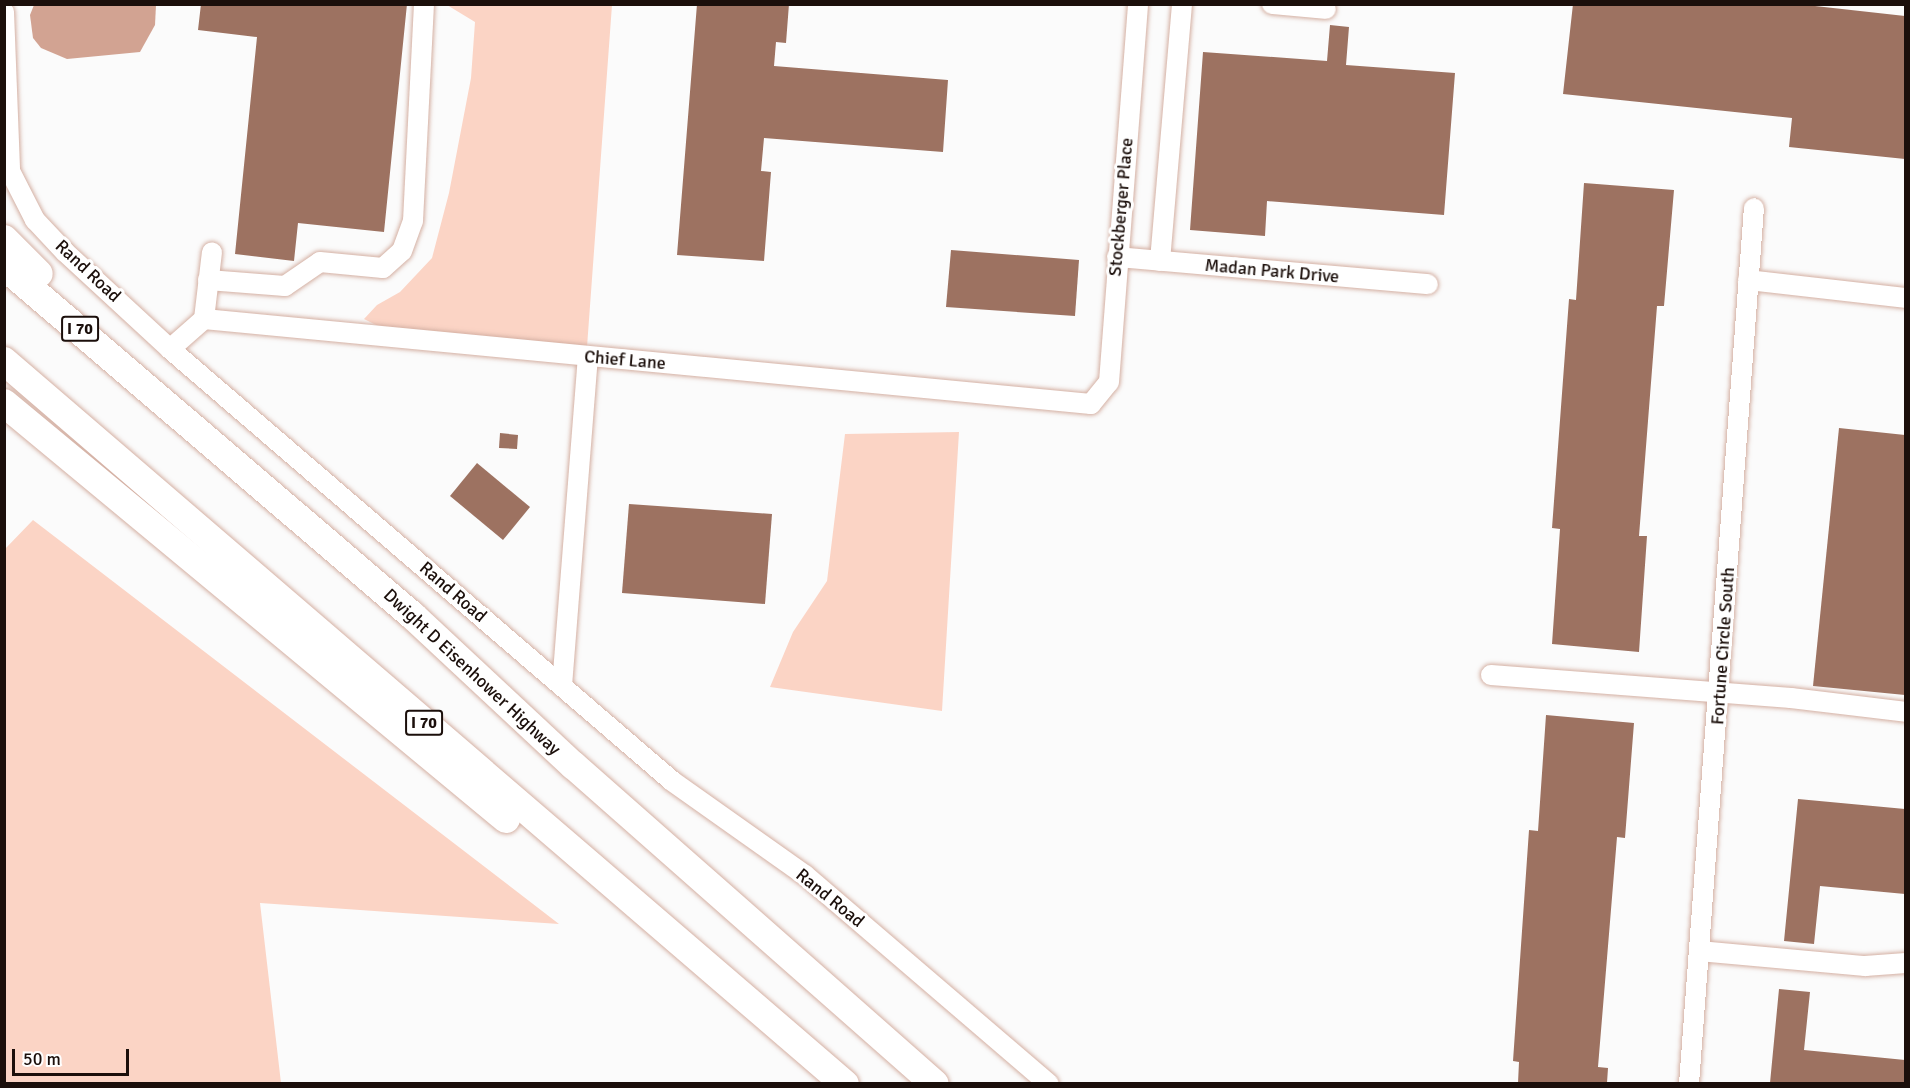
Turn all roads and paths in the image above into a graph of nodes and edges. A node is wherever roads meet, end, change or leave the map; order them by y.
1 (424, 4) edge
2 (1138, 4) edge
3 (1182, 4) edge
4 (1272, 4) edge
5 (1326, 9) dead end
6 (4, 12) edge
7 (1754, 208) dead end
8 (4, 239) edge
9 (212, 252) dead end
10 (1117, 257) junction
11 (1160, 261) junction
12 (4, 266) edge
13 (208, 280) junction
14 (1748, 280) junction
15 (1428, 284) dead end
16 (1905, 298) edge
17 (204, 319) junction
18 (170, 349) junction
19 (588, 357) junction
20 (4, 361) edge
21 (156, 393) junction
22 (4, 403) edge
23 (1091, 404) joint
24 (1491, 675) dead end
25 (562, 686) junction
26 (1719, 693) junction
27 (1905, 712) edge
28 (1699, 951) junction
29 (1905, 963) edge
30 (766, 1017) junction
31 (845, 1083) edge
32 (935, 1083) edge
33 (1049, 1083) edge
34 (1689, 1083) edge

1 - 13 street
2 - 10 street, Stockberger Place
3 - 11 street
4 - 5 street
6 - 18 street, Rand Road
7 - 14 street, Fortune Circle South
8 - 21 highway
9 - 13 street
10 - 11 street, Madan Park Drive
10 - 23 street, Stockberger Place
11 - 15 street, Madan Park Drive
12 - 21 highway, Dwight D Eisenhower Highway / I 70
13 - 17 street
14 - 16 street
14 - 26 street, Fortune Circle South
17 - 18 street
17 - 19 street, Chief Lane
18 - 25 street, Rand Road
19 - 23 street, Chief Lane
19 - 25 street
20 - 30 highway, I 70
21 - 32 highway, Dwight D Eisenhower Highway / I 70
22 - 30 highway
24 - 26 street
25 - 33 street, Rand Road
26 - 27 street
26 - 28 street, Fortune Circle South
28 - 29 street
28 - 34 street, Fortune Circle South
30 - 31 highway, I 70

